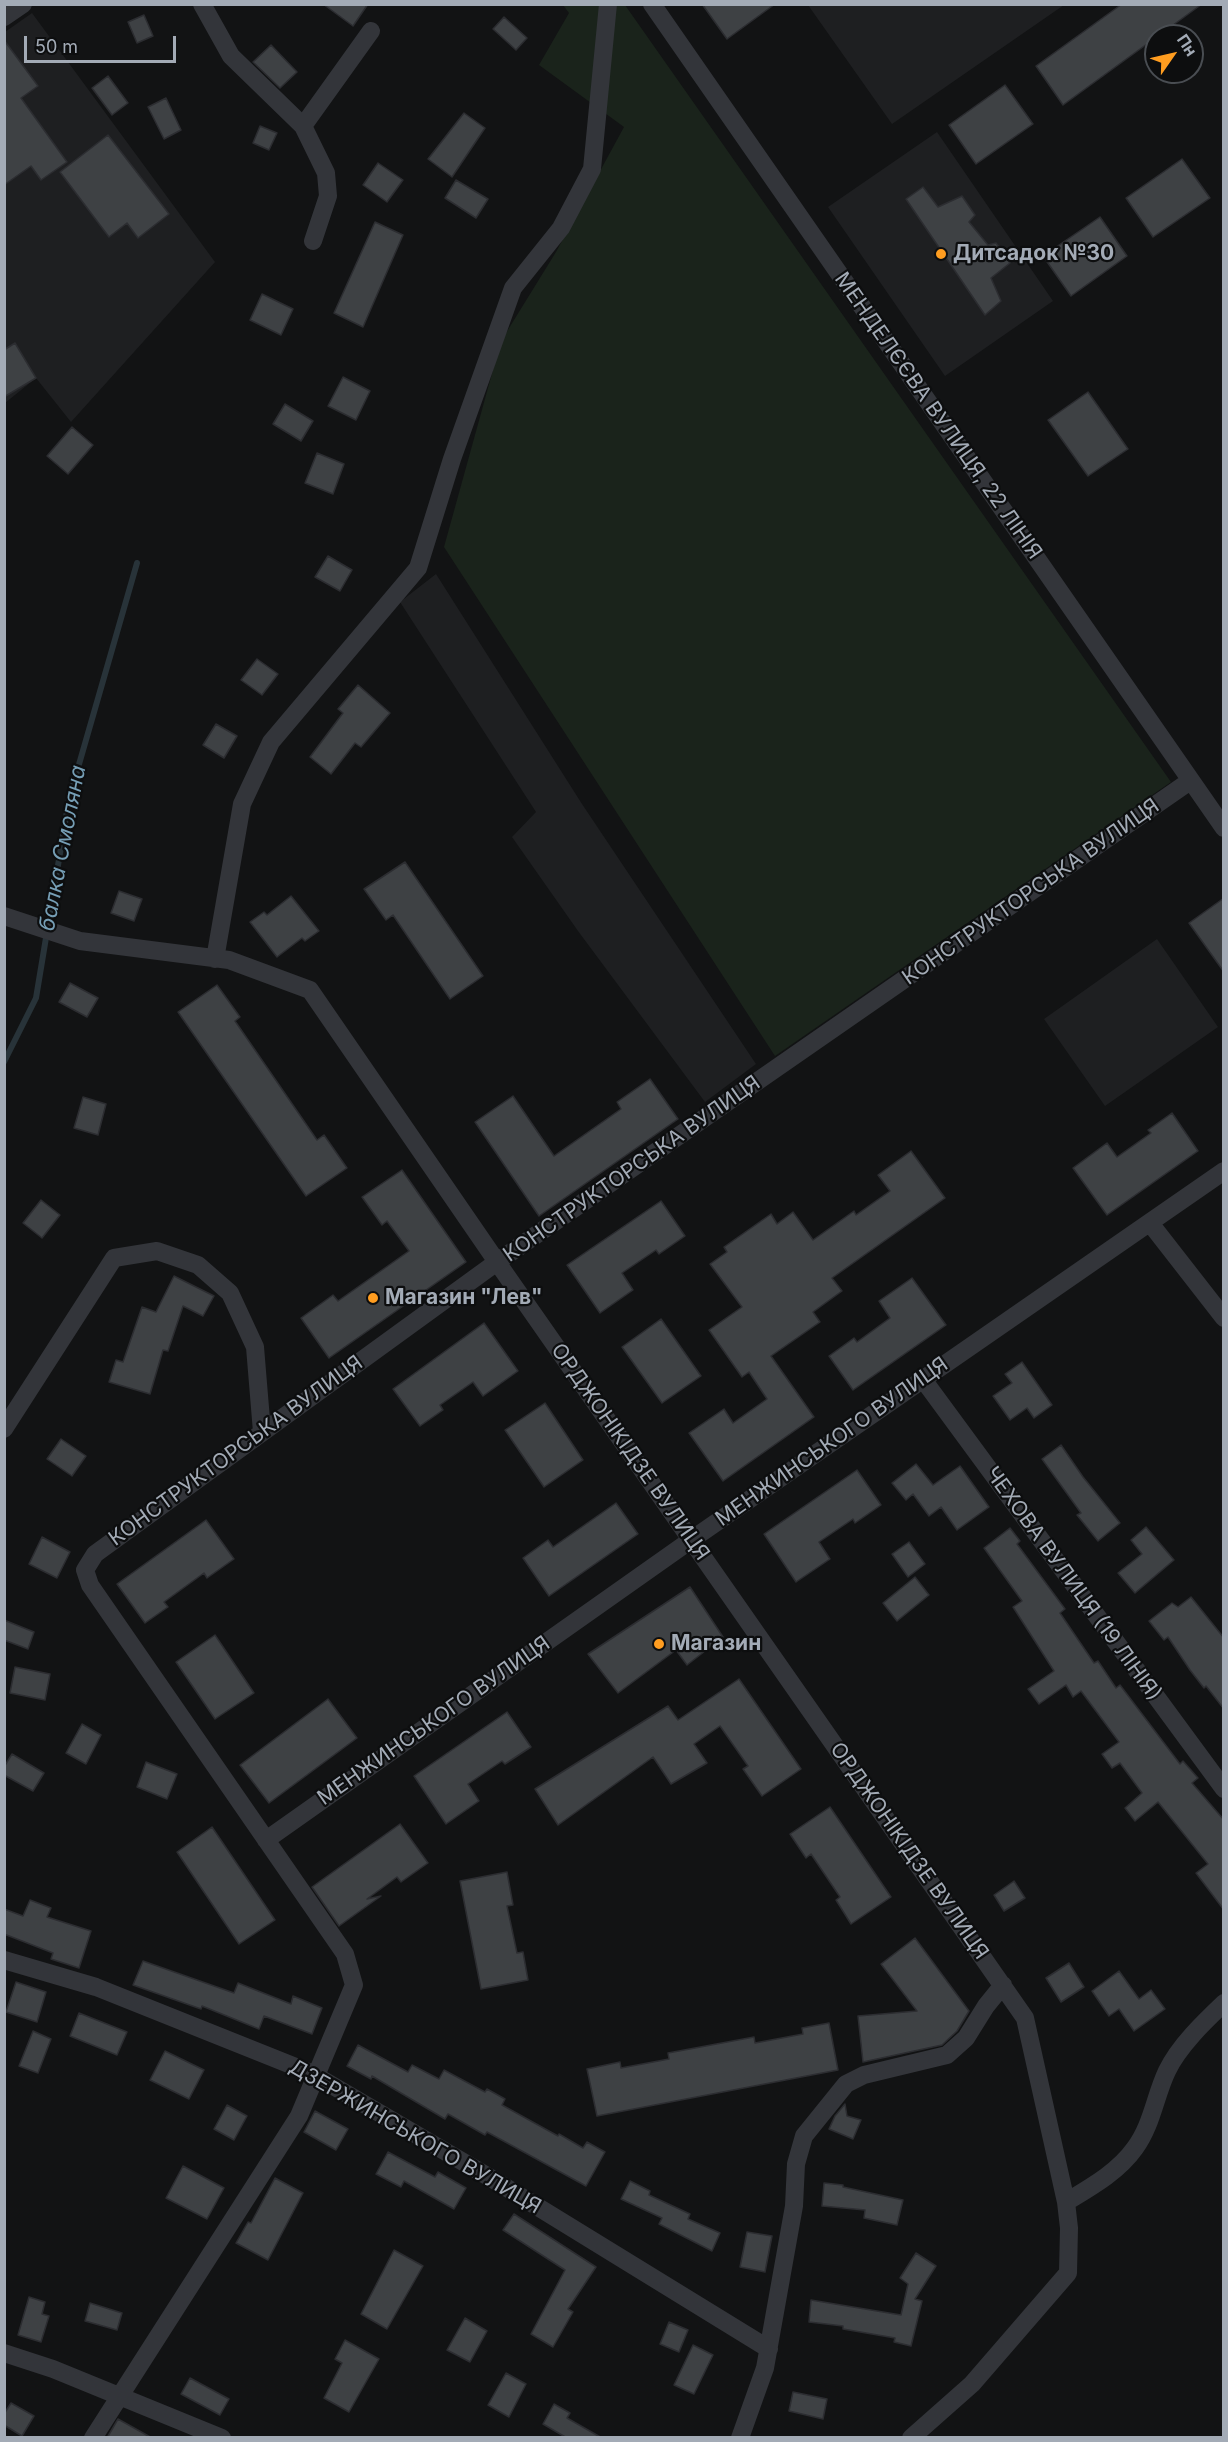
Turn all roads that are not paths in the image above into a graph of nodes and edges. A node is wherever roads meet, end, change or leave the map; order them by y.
1 (23, 4) edge
2 (202, 4) edge
3 (608, 4) edge
4 (652, 4) edge
5 (4, 17) edge
6 (371, 31) dead end
7 (303, 126) junction
8 (313, 241) dead end
9 (1190, 781) junction
10 (1224, 828) edge
11 (4, 916) edge
12 (215, 958) junction
13 (1224, 1171) edge
14 (1150, 1223) junction
15 (497, 1262) junction
16 (1224, 1318) edge
17 (922, 1378) junction
18 (4, 1429) edge
19 (262, 1432) junction
20 (691, 1540) junction
21 (1224, 1789) edge
22 (266, 1840) junction
23 (4, 1960) edge
24 (1003, 1984) junction
25 (1224, 2003) edge
26 (316, 2076) junction
27 (1066, 2202) junction
28 (769, 2349) junction
29 (4, 2353) edge
30 (119, 2397) junction
31 (93, 2438) edge
32 (222, 2438) edge
33 (740, 2438) edge
34 (911, 2438) edge

1 - 5 street
2 - 7 street
3 - 12 street
4 - 9 street, МЕНДЕЛЄЄВА ВУЛИЦЯ, 22 ЛІНІЯ
6 - 7 street
7 - 8 street
9 - 10 street, МЕНДЕЛЄЄВА ВУЛИЦЯ, 22 ЛІНІЯ
9 - 15 street, КОНСТРУКТОРСЬКА ВУЛИЦЯ
11 - 12 street, ОРДЖОНІКІДЗЕ ВУЛИЦЯ
12 - 15 street, ОРДЖОНІКІДЗЕ ВУЛИЦЯ
13 - 14 street, МЕНЖИНСЬКОГО ВУЛИЦЯ
14 - 16 street
14 - 17 street, МЕНЖИНСЬКОГО ВУЛИЦЯ
15 - 19 street, КОНСТРУКТОРСЬКА ВУЛИЦЯ
15 - 20 street, ОРДЖОНІКІДЗЕ ВУЛИЦЯ
17 - 20 street, МЕНЖИНСЬКОГО ВУЛИЦЯ
17 - 21 street, ЧЕХОВА ВУЛИЦЯ (19 ЛIНIЯ)
18 - 19 street
19 - 22 street, КОНСТРУКТОРСЬКА ВУЛИЦЯ
20 - 22 street, МЕНЖИНСЬКОГО ВУЛИЦЯ
20 - 24 street, ОРДЖОНІКІДЗЕ ВУЛИЦЯ
22 - 26 street
23 - 26 street, ДЗЕРЖИНСЬКОГО ВУЛИЦЯ
24 - 27 street, ОРДЖОНІКІДЗЕ ВУЛИЦЯ
24 - 28 street
25 - 27 street
26 - 28 street, ДЗЕРЖИНСЬКОГО ВУЛИЦЯ
26 - 30 street
27 - 34 street, ОРДЖОНІКІДЗЕ ВУЛИЦЯ
28 - 33 street
29 - 30 street
30 - 31 street
30 - 32 street

